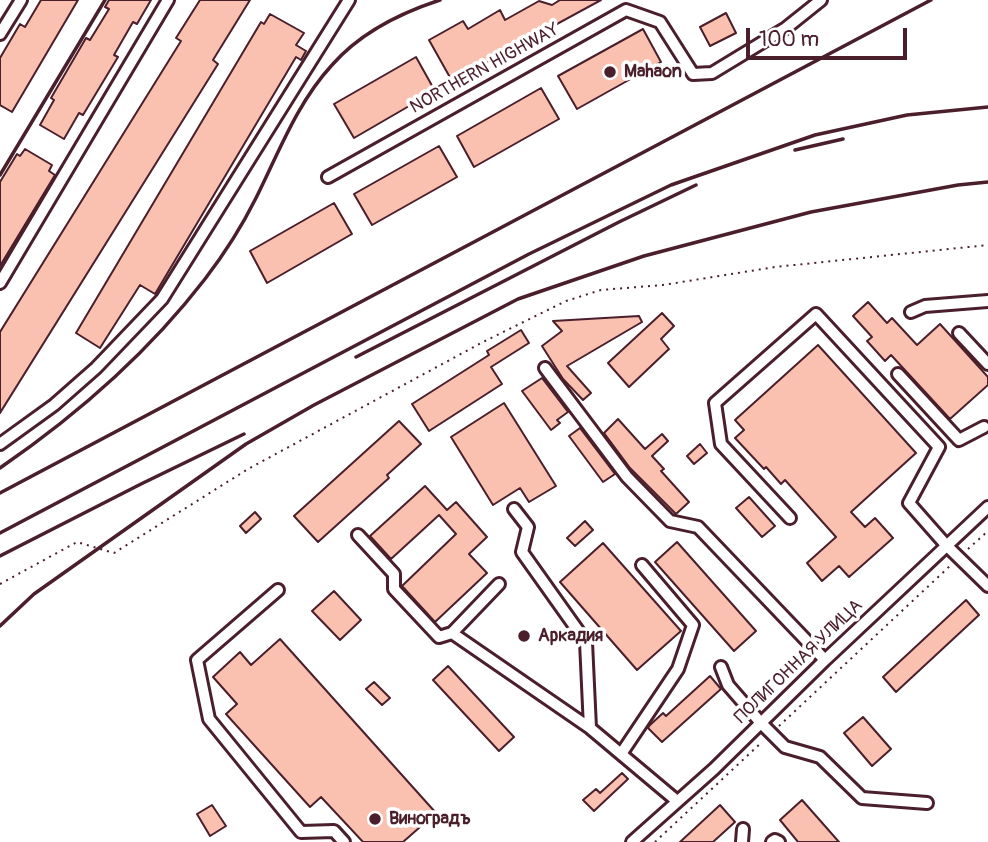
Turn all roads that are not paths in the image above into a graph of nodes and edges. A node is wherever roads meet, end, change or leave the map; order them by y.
1 (21, 0) edge
2 (169, 0) edge
3 (349, 0) edge
4 (821, 0) edge
5 (0, 10) edge
6 (10, 17) junction
7 (0, 34) edge
8 (328, 177) dead end
9 (0, 283) edge
10 (988, 301) edge
11 (911, 312) dead end
12 (959, 332) dead end
13 (988, 364) edge
14 (545, 368) dead end
15 (898, 374) dead end
16 (987, 425) edge
17 (0, 444) edge
18 (988, 506) edge
19 (514, 509) dead end
20 (790, 518) dead end
21 (358, 535) dead end
22 (946, 545) junction
23 (642, 565) dead end
24 (499, 584) dead end
25 (988, 586) edge
26 (278, 590) dead end
27 (452, 633) junction
28 (825, 660) junction
29 (721, 667) dead end
30 (761, 723) junction
31 (590, 728) junction
32 (621, 754) junction
33 (677, 801) junction
34 (928, 803) dead end
35 (743, 829) dead end
36 (344, 842) edge
37 (632, 842) edge
38 (742, 842) edge
39 (772, 842) edge
40 (779, 842) edge

1 - 6 lane
2 - 9 lane
3 - 17 lane
4 - 8 lane, NORTHERN HIGHWAY
5 - 6 lane
6 - 7 lane
10 - 11 lane
12 - 13 lane
14 - 28 lane
15 - 16 lane
18 - 22 lane, ПОЛИГОННАЯ УЛИЦА
19 - 31 lane
20 - 22 lane
21 - 27 lane
22 - 25 lane
22 - 28 lane, ПОЛИГОННАЯ УЛИЦА
23 - 32 lane
24 - 27 lane
26 - 36 lane
27 - 31 lane
28 - 30 lane, ПОЛИГОННАЯ УЛИЦА
29 - 30 lane
30 - 33 lane, ПОЛИГОННАЯ УЛИЦА
30 - 34 lane
31 - 32 lane
32 - 33 lane
33 - 37 lane, ПОЛИГОННАЯ УЛИЦА
35 - 38 lane
39 - 40 lane

